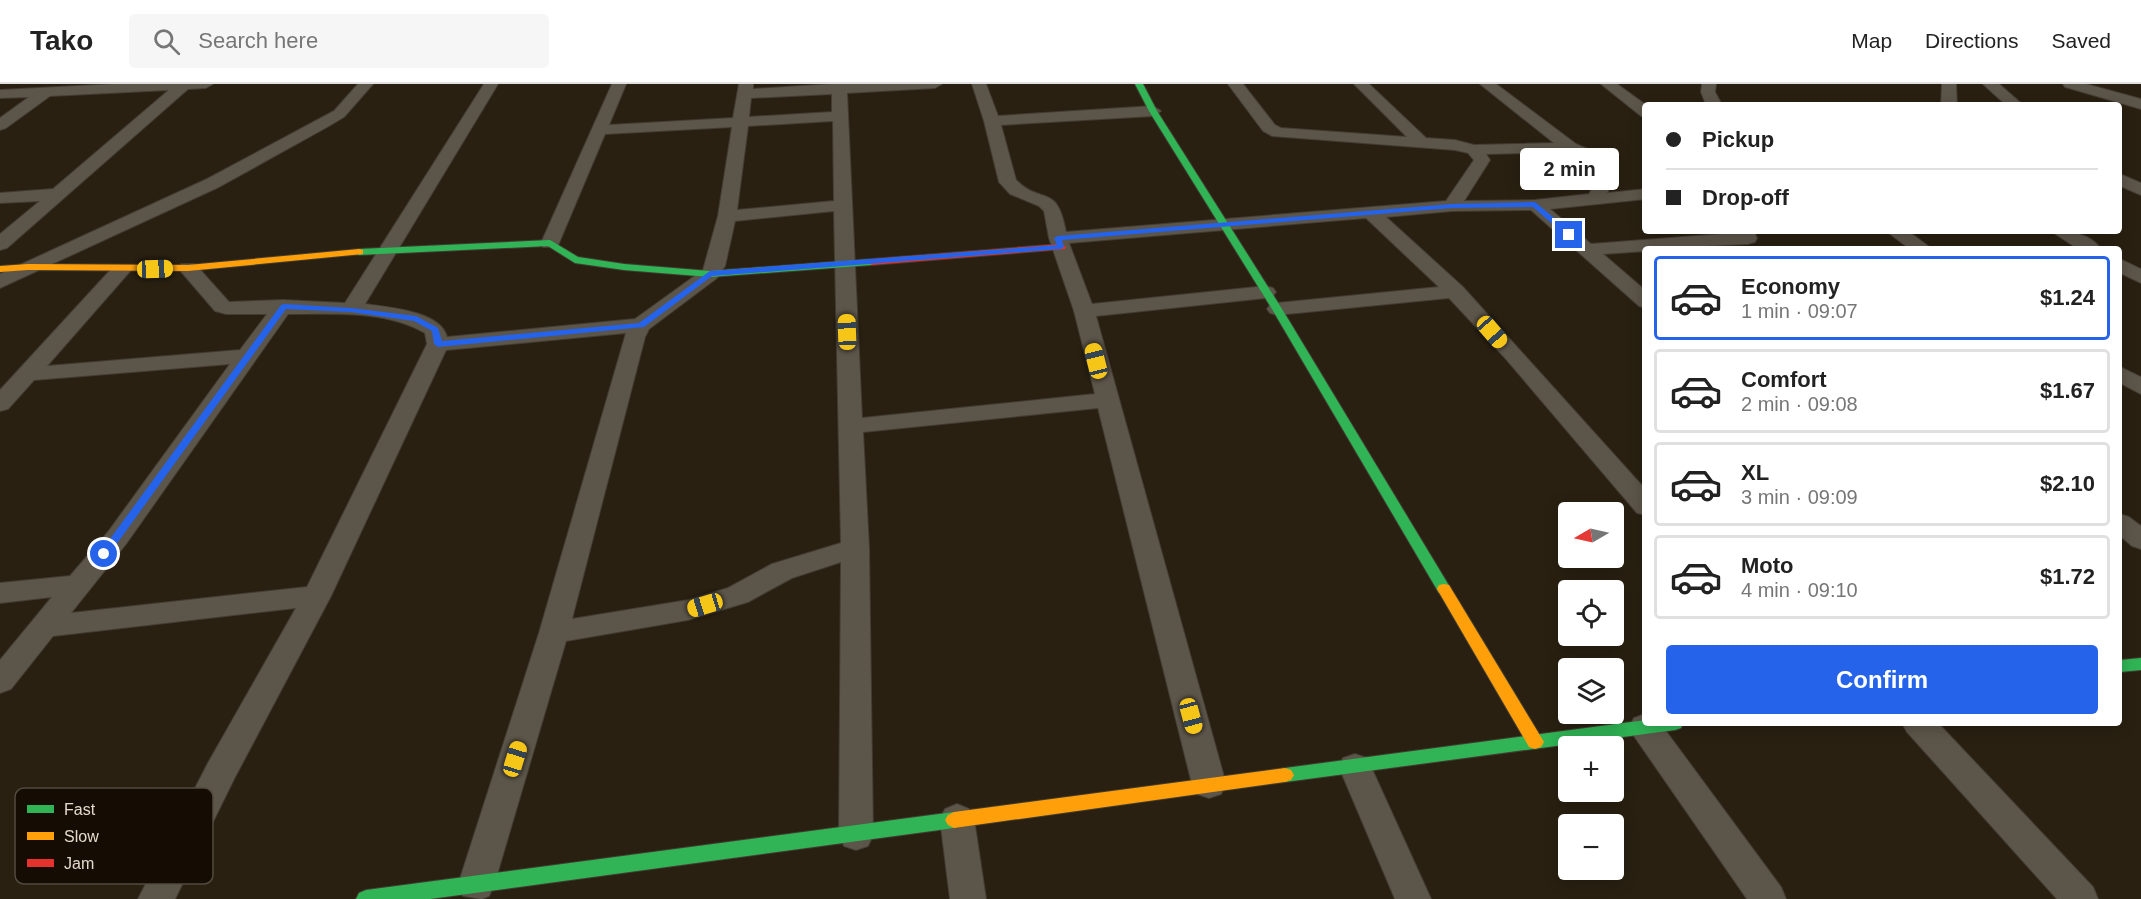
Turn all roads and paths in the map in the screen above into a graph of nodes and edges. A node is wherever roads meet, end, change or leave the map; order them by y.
1 (10, 84) edge
2 (206, 84) edge
3 (366, 84) edge
4 (490, 84) edge
5 (619, 84) edge
6 (935, 84) edge
7 (979, 84) edge
8 (1139, 84) edge
9 (1235, 84) edge
10 (1361, 84) edge
11 (1487, 84) edge
12 (1608, 84) edge
13 (1709, 84) edge
14 (1949, 84) edge
15 (1990, 84) edge
16 (2070, 84) edge
17 (2114, 84) edge
18 (184, 85) edge
19 (128, 86) edge
20 (839, 87) edge
21 (745, 89) edge
22 (0, 92) edge
23 (46, 92) junction
24 (2141, 92) edge
25 (1713, 102) edge
26 (1949, 102) edge
27 (2011, 102) edge
28 (2141, 104) edge
29 (1642, 110) edge
30 (1153, 111) junction
31 (840, 116) junction
32 (742, 121) junction
33 (992, 121) junction
34 (0, 125) edge
35 (600, 130) junction
36 (1420, 141) junction
37 (1570, 147) junction
38 (1474, 150) junction
39 (58, 194) junction
40 (1642, 195) edge
41 (0, 198) edge
42 (1595, 199) junction
43 (1535, 204) junction
44 (843, 205) junction
45 (1452, 206) junction
46 (1370, 212) junction
47 (726, 216) junction
48 (1222, 224) junction
49 (1900, 234) edge
50 (2065, 234) edge
51 (1751, 239) edge
52 (1059, 242) junction
53 (550, 243) junction
54 (0, 244) edge
55 (1642, 246) edge
56 (1646, 246) edge
57 (1918, 246) edge
58 (2087, 246) edge
59 (388, 249) junction
60 (1586, 250) junction
61 (845, 263) junction
62 (2122, 266) edge
63 (28, 267) junction
64 (188, 268) junction
65 (0, 269) edge
66 (122, 269) junction
67 (710, 273) junction
68 (2141, 277) edge
69 (0, 282) edge
70 (1456, 291) junction
71 (1642, 299) edge
72 (1272, 301) junction
73 (284, 306) junction
74 (351, 310) junction
75 (1084, 311) junction
76 (641, 325) junction
77 (438, 344) junction
78 (247, 356) junction
79 (26, 374) junction
80 (2122, 375) edge
81 (2141, 387) edge
82 (1106, 400) junction
83 (0, 404) edge
84 (851, 426) junction
85 (1642, 502) edge
86 (2122, 525) edge
87 (2141, 540) edge
88 (855, 548) junction
89 (79, 585) junction
90 (0, 593) edge
91 (317, 596) junction
92 (44, 627) junction
93 (554, 633) junction
94 (0, 681) edge
95 (1653, 726) edge
96 (1661, 726) edge
97 (1921, 726) edge
98 (1535, 742) junction
99 (1355, 767) junction
100 (1209, 784) junction
101 (212, 788) edge
102 (957, 819) junction
103 (856, 835) junction
104 (164, 884) edge
105 (476, 885) junction
106 (156, 899) edge
107 (366, 899) edge
108 (968, 899) edge
109 (1413, 899) edge
110 (1768, 899) edge
111 (2080, 899) edge

1 - 22 street
2 - 18 street
3 - 63 street
4 - 59 street
5 - 35 street
6 - 20 street
7 - 33 street
8 - 30 street
9 - 36 street
10 - 36 street
11 - 37 street
12 - 29 street
13 - 25 street
14 - 26 street
15 - 27 street
16 - 28 street
17 - 24 street
18 - 19 street
18 - 39 street
19 - 23 street
20 - 21 street
20 - 31 street
21 - 32 street
22 - 23 street
23 - 34 street
30 - 33 street
30 - 48 street
31 - 32 street
31 - 44 street
32 - 35 street
32 - 47 street
33 - 52 street
35 - 53 street
36 - 38 street
37 - 38 street
37 - 42 street
38 - 45 street
39 - 41 street
39 - 54 street
40 - 42 street
42 - 43 street
43 - 45 street
43 - 60 street
44 - 47 street
44 - 61 street
45 - 46 street
46 - 48 street
46 - 70 street
47 - 67 street
48 - 52 street
48 - 72 street
49 - 57 street
50 - 58 street
51 - 56 street
52 - 61 street
52 - 75 street
53 - 59 street
53 - 67 street
55 - 60 street
59 - 64 street
59 - 74 street
60 - 71 street
61 - 67 street
61 - 84 street
62 - 68 street
63 - 65 street
63 - 66 street
63 - 69 street
64 - 66 street
64 - 73 street
66 - 79 street
67 - 76 street
70 - 72 street
70 - 85 street
72 - 75 street
72 - 98 street
73 - 74 street
73 - 78 street
74 - 77 street
75 - 82 street
76 - 77 street
76 - 93 street
77 - 91 street
78 - 79 street
78 - 89 street
79 - 83 street
80 - 81 street
82 - 84 street
82 - 100 street
84 - 88 street
86 - 87 street
88 - 93 street
88 - 103 street
89 - 90 street
89 - 92 street
91 - 92 street
91 - 101 street
92 - 94 street
93 - 105 street
95 - 98 street
96 - 110 street
97 - 111 street
98 - 99 street
99 - 100 street
99 - 109 street
100 - 102 street
102 - 103 street
102 - 108 street
103 - 105 street
104 - 106 street
105 - 107 street

